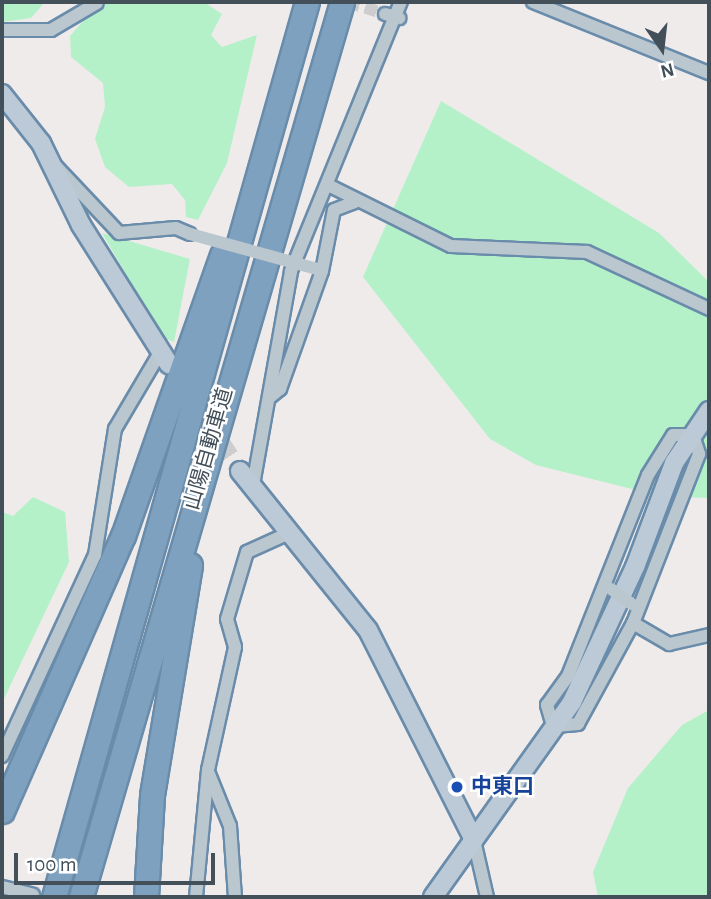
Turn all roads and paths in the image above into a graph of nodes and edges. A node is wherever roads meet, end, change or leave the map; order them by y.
1 (307, 2) edge
2 (343, 2) edge
3 (401, 2) edge
4 (533, 2) edge
5 (96, 3) edge
6 (385, 14) tunnel mouth
7 (399, 18) junction
8 (2, 30) edge
9 (709, 73) edge
10 (2, 94) edge
11 (53, 164) junction
12 (257, 167) junction
13 (330, 186) junction
14 (355, 202) junction
15 (319, 270) junction
16 (709, 309) edge
17 (165, 357) joint
18 (270, 397) junction
19 (709, 411) edge
20 (693, 435) junction
21 (240, 471) tunnel mouth
22 (253, 485) junction
23 (291, 532) junction
24 (608, 587) junction
25 (635, 606) junction
26 (633, 624) junction
27 (709, 635) edge
28 (553, 726) junction
29 (2, 756) edge
30 (208, 770) junction
31 (2, 811) edge
32 (472, 836) junction
33 (6, 888) edge
34 (44, 896) edge
35 (81, 897) edge
36 (146, 897) edge
37 (195, 897) edge
38 (235, 897) edge
39 (433, 897) edge
40 (487, 897) edge

1 - 12 highway, 山陽自動車道
2 - 35 highway, 山陽自動車道
2 - 36 highway
3 - 7 street
4 - 9 street
5 - 8 street
6 - 7 street
7 - 13 street
10 - 11 street
11 - 15 street, bridge
11 - 17 street
12 - 31 highway
12 - 34 highway, 山陽自動車道
13 - 14 street
13 - 18 street
14 - 15 street
14 - 16 street
15 - 18 street
17 - 29 street
18 - 22 street
19 - 20 street
20 - 24 street
20 - 25 street
20 - 28 street
21 - 22 street
22 - 23 street
23 - 30 street
23 - 32 street
24 - 25 street, bridge
24 - 28 street
25 - 26 street
26 - 27 street
26 - 28 street
28 - 32 street
30 - 37 street
30 - 38 street
32 - 39 street
32 - 40 street
33 - 34 street

